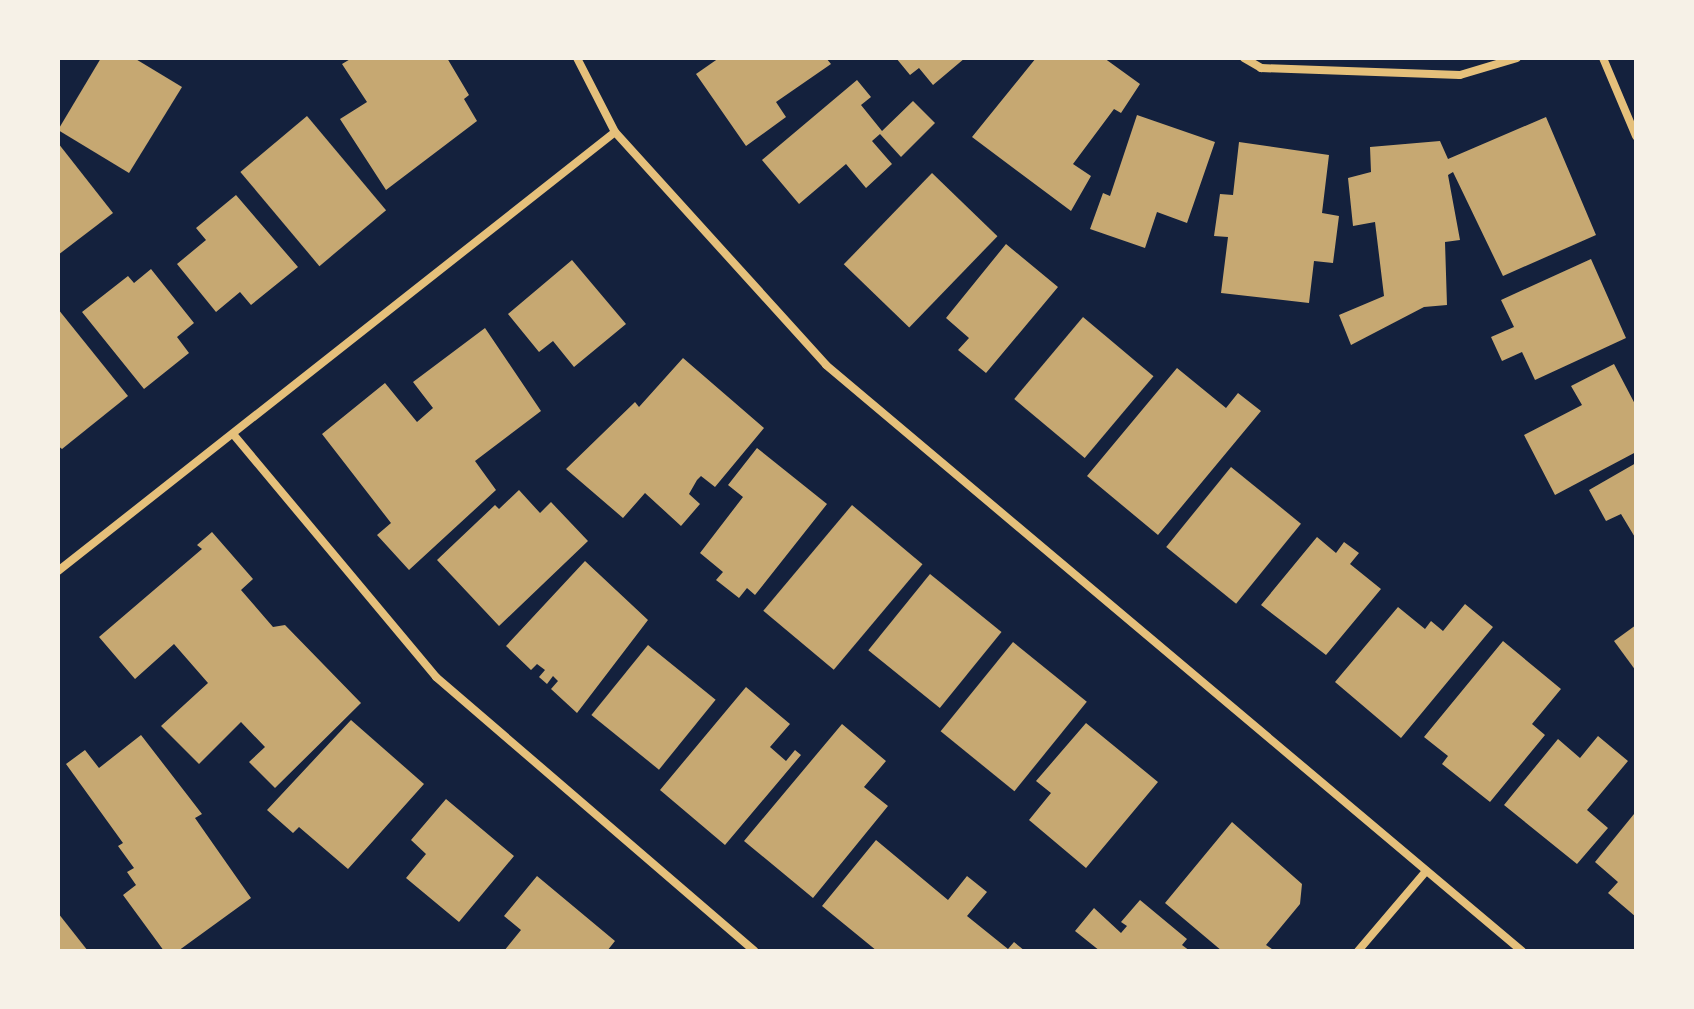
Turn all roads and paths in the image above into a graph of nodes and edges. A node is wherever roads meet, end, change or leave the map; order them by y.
1 (577, 58) edge
2 (1244, 58) edge
3 (1517, 58) edge
4 (1603, 58) edge
5 (615, 132) junction
6 (1636, 136) edge
7 (233, 434) junction
8 (58, 571) edge
9 (1426, 871) junction
10 (741, 947) edge
11 (754, 951) edge
12 (1358, 951) edge
13 (1522, 951) edge

1 - 5 street
2 - 3 street
4 - 6 street
5 - 7 street
5 - 9 street
7 - 8 street
7 - 10 street
9 - 12 street
9 - 13 street
10 - 11 street

